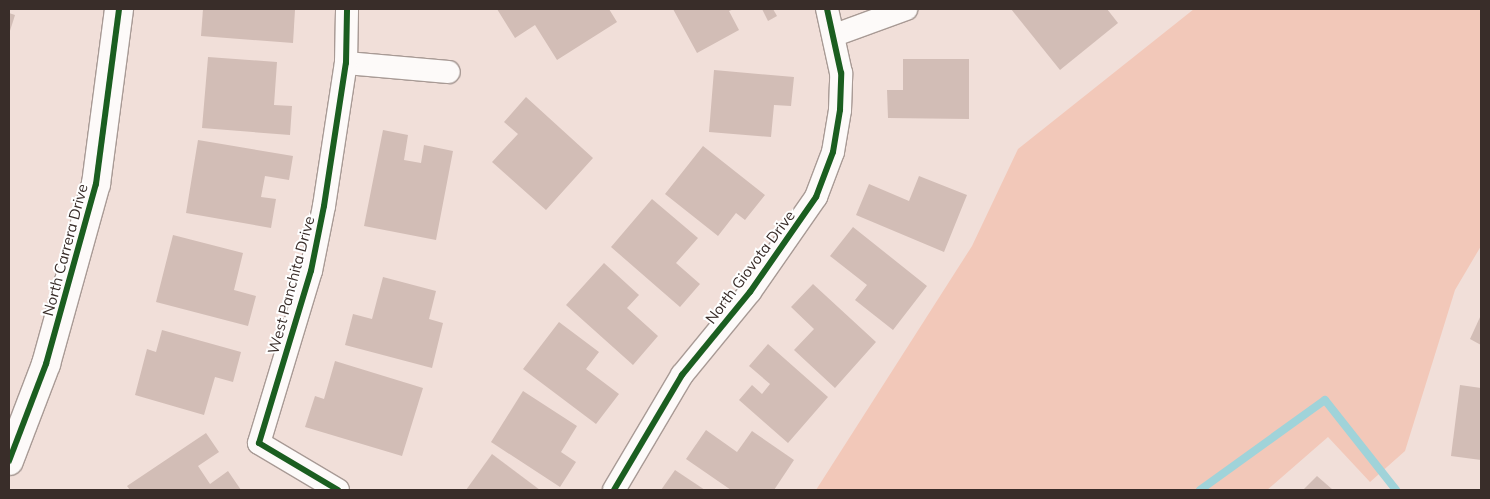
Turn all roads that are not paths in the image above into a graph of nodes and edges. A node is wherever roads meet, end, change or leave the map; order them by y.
1 (119, 9) edge
2 (347, 9) edge
3 (827, 9) edge
4 (906, 9) edge
5 (835, 35) junction
6 (346, 63) junction
7 (448, 72) dead end
8 (9, 461) edge
9 (338, 490) edge
10 (614, 490) edge

1 - 8 street, North Carrera Drive
2 - 6 street, West Panchita Drive
3 - 5 street, North Giovota Drive
4 - 5 street
5 - 10 street, North Giovota Drive
6 - 7 street
6 - 9 street, West Panchita Drive

